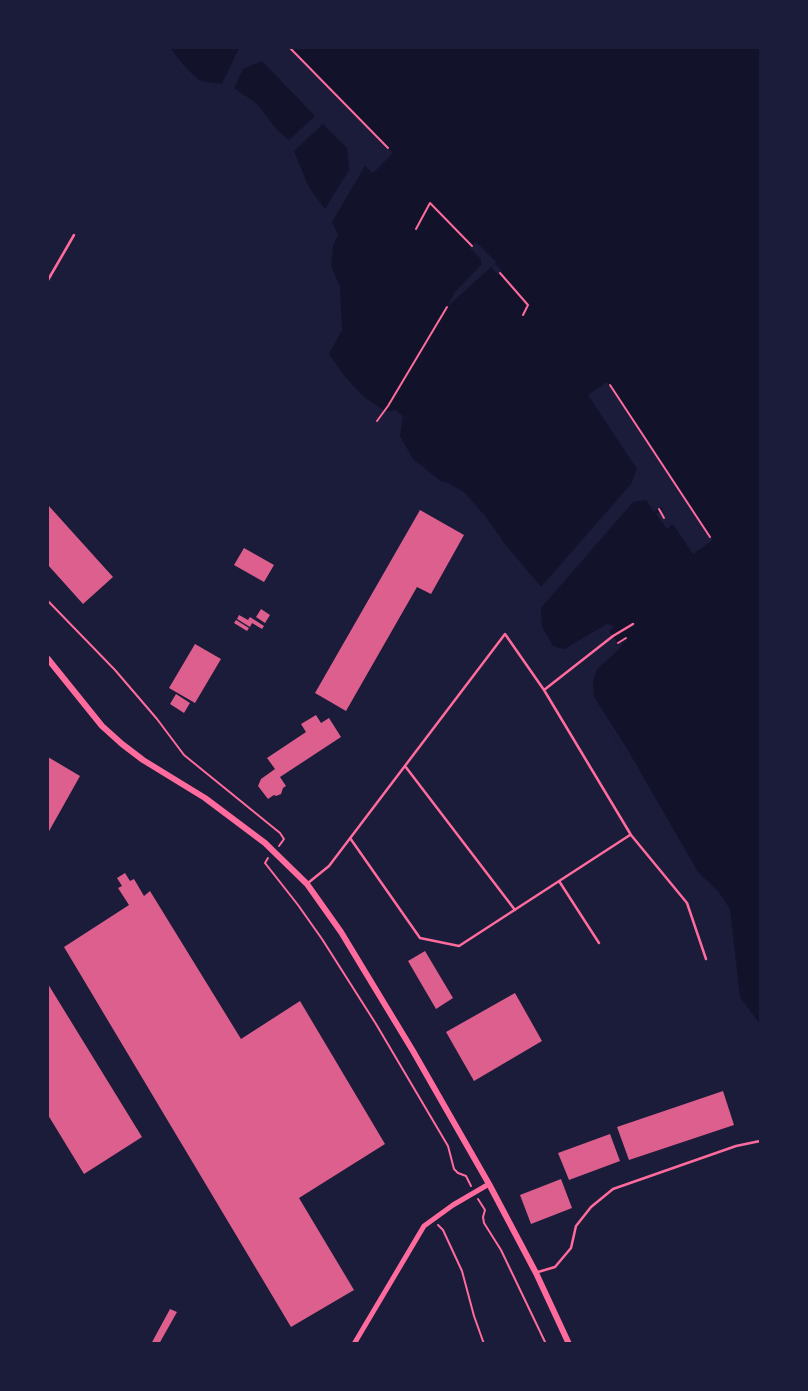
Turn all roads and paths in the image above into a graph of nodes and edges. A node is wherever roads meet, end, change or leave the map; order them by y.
1 (290, 48) edge
2 (388, 148) dead end
3 (416, 229) dead end
4 (74, 235) dead end
5 (472, 246) dead end
6 (500, 273) dead end
7 (48, 280) edge
8 (447, 307) dead end
9 (522, 315) dead end
10 (610, 385) dead end
11 (378, 421) dead end
12 (659, 509) dead end
13 (664, 518) dead end
14 (710, 536) dead end
15 (48, 600) edge
16 (633, 624) dead end
17 (48, 659) edge
18 (544, 690) junction
19 (405, 766) junction
20 (631, 835) junction
21 (350, 838) junction
22 (274, 850) junction
23 (559, 882) junction
24 (307, 884) junction
25 (515, 910) junction
26 (599, 942) dead end
27 (706, 959) dead end
28 (760, 1141) edge
29 (489, 1184) junction
30 (474, 1194) junction
31 (433, 1220) junction
32 (536, 1273) junction
33 (354, 1344) edge
34 (484, 1344) edge
35 (546, 1344) edge
36 (569, 1344) edge

1 - 2 path
3 - 5 path
4 - 7 lane
6 - 9 path
8 - 11 path
10 - 14 path
12 - 13 path
15 - 22 path
16 - 18 lane
17 - 22 street
18 - 19 lane
18 - 20 lane
19 - 21 lane
19 - 25 lane
20 - 23 lane
20 - 27 lane
21 - 24 lane
21 - 25 lane
22 - 24 street
22 - 30 path
23 - 25 lane
23 - 26 lane
24 - 29 street
28 - 32 lane
29 - 30 street
29 - 32 street
30 - 31 street
30 - 35 path
31 - 33 street
31 - 34 path
32 - 36 street

